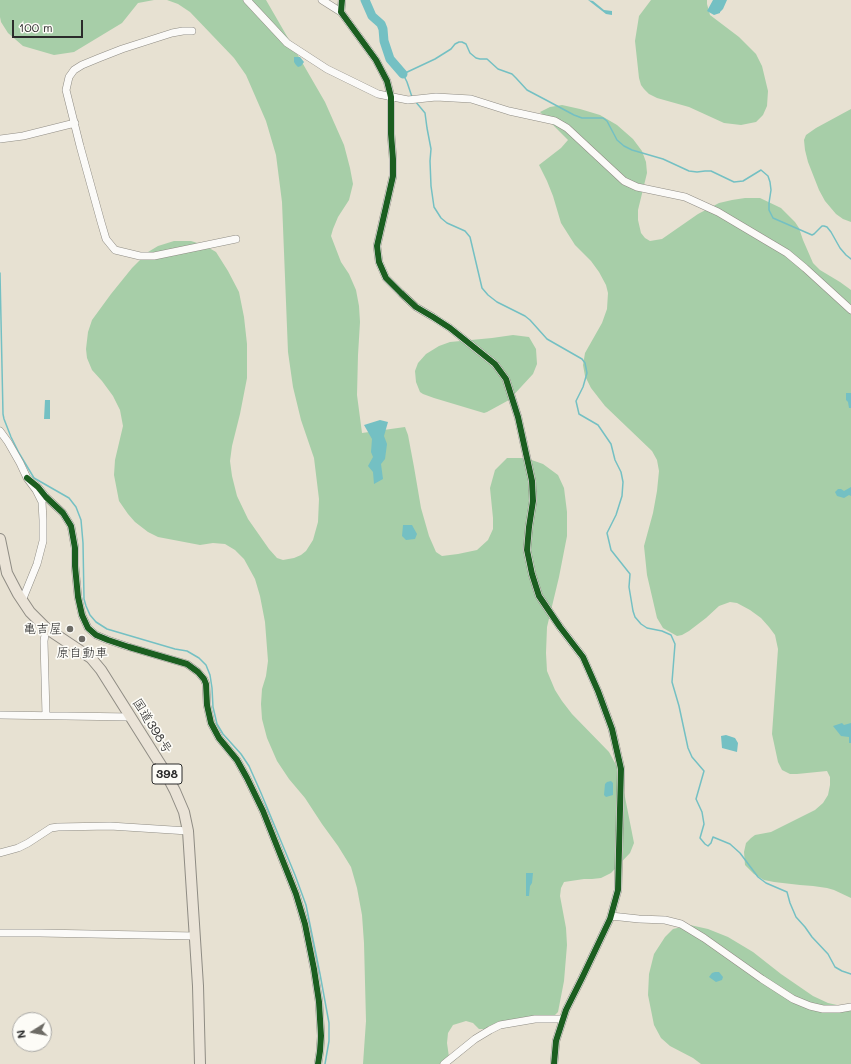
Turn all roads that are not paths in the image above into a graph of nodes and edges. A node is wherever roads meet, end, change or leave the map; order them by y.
1 (247, 0) edge
2 (322, 0) edge
3 (342, 2) edge
4 (341, 12) junction
5 (192, 31) dead end
6 (391, 97) junction
7 (75, 123) junction
8 (0, 139) edge
9 (236, 239) dead end
10 (851, 310) edge
11 (0, 431) edge
12 (27, 478) junction
13 (0, 539) edge
14 (22, 601) junction
15 (46, 628) junction
16 (0, 715) edge
17 (46, 715) junction
18 (131, 717) junction
19 (188, 831) junction
20 (0, 852) edge
21 (611, 916) junction
22 (0, 933) edge
23 (195, 936) junction
24 (851, 1007) edge
25 (563, 1019) junction
26 (200, 1064) edge
27 (318, 1064) edge
28 (444, 1064) edge
29 (554, 1064) edge

1 - 6 street
2 - 4 street
3 - 4 street
4 - 6 street
5 - 7 street
6 - 10 street
6 - 21 street
7 - 8 street
7 - 9 street
11 - 12 street
12 - 14 street
12 - 27 street
13 - 14 highway, 国道398号 / 398
14 - 15 highway, 国道398号 / 398
15 - 17 street
15 - 18 highway, 国道398号 / 398
16 - 17 street
17 - 18 street
18 - 19 highway, 国道398号 / 398
19 - 20 street
19 - 23 highway, 国道398号 / 398
21 - 24 street
21 - 25 street
22 - 23 street
23 - 26 highway, 国道398号 / 398
25 - 28 street
25 - 29 street

